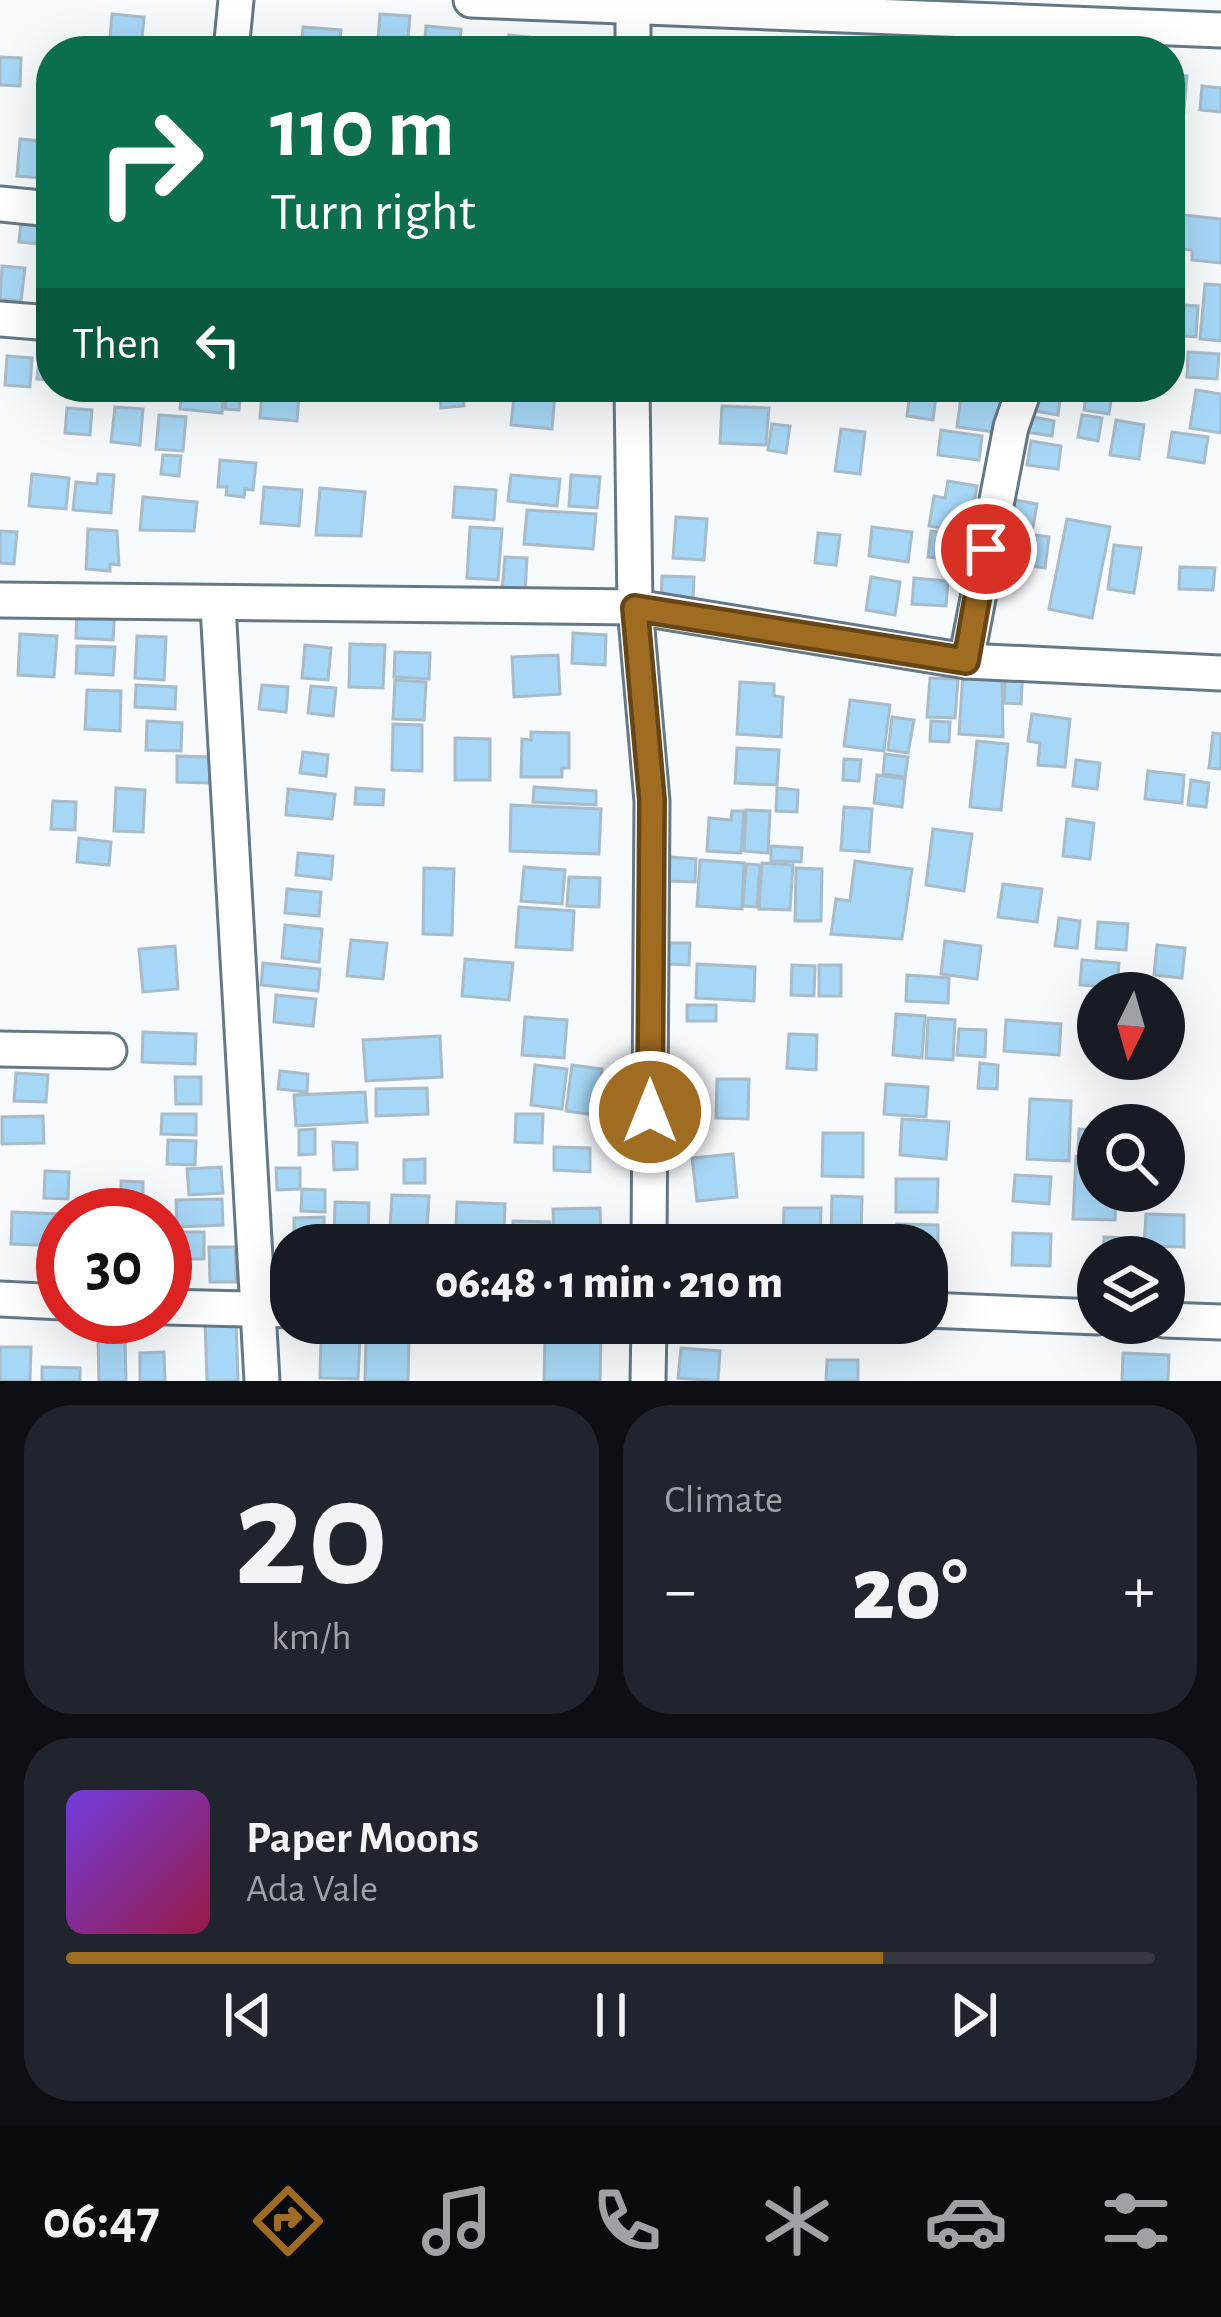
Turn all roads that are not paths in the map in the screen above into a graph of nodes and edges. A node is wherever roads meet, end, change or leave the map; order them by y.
1 (236, 0) edge
2 (471, 0) edge
3 (633, 4) edge
4 (912, 9) edge
5 (1221, 30) edge
6 (232, 36) edge
7 (633, 36) edge
8 (1103, 36) edge
9 (1143, 36) edge
10 (0, 204) edge
11 (36, 208) edge
12 (0, 319) edge
13 (36, 322) edge
14 (632, 402) edge
15 (1020, 402) edge
16 (0, 600) edge
17 (218, 607) junction
18 (635, 608) junction
19 (966, 661) junction
20 (1221, 673) edge
21 (0, 1049) edge
22 (109, 1051) dead end
23 (649, 1224) edge
24 (270, 1238) edge
25 (0, 1299) edge
26 (36, 1301) edge
27 (192, 1308) edge
28 (270, 1311) edge
29 (948, 1311) edge
30 (1077, 1316) edge
31 (1185, 1321) edge
32 (1221, 1322) edge
33 (270, 1341) edge
34 (649, 1344) edge
35 (262, 1381) edge
36 (649, 1381) edge

1 - 6 street
2 - 3 street
3 - 4 street
3 - 7 street
4 - 8 street
5 - 9 street
10 - 11 street
12 - 13 street
14 - 18 street
15 - 19 street
16 - 17 street
17 - 18 street
17 - 24 street
18 - 19 street
18 - 23 street
19 - 20 street
21 - 22 street
25 - 26 street
27 - 28 street
29 - 30 street
31 - 32 street
33 - 35 street
34 - 36 street

